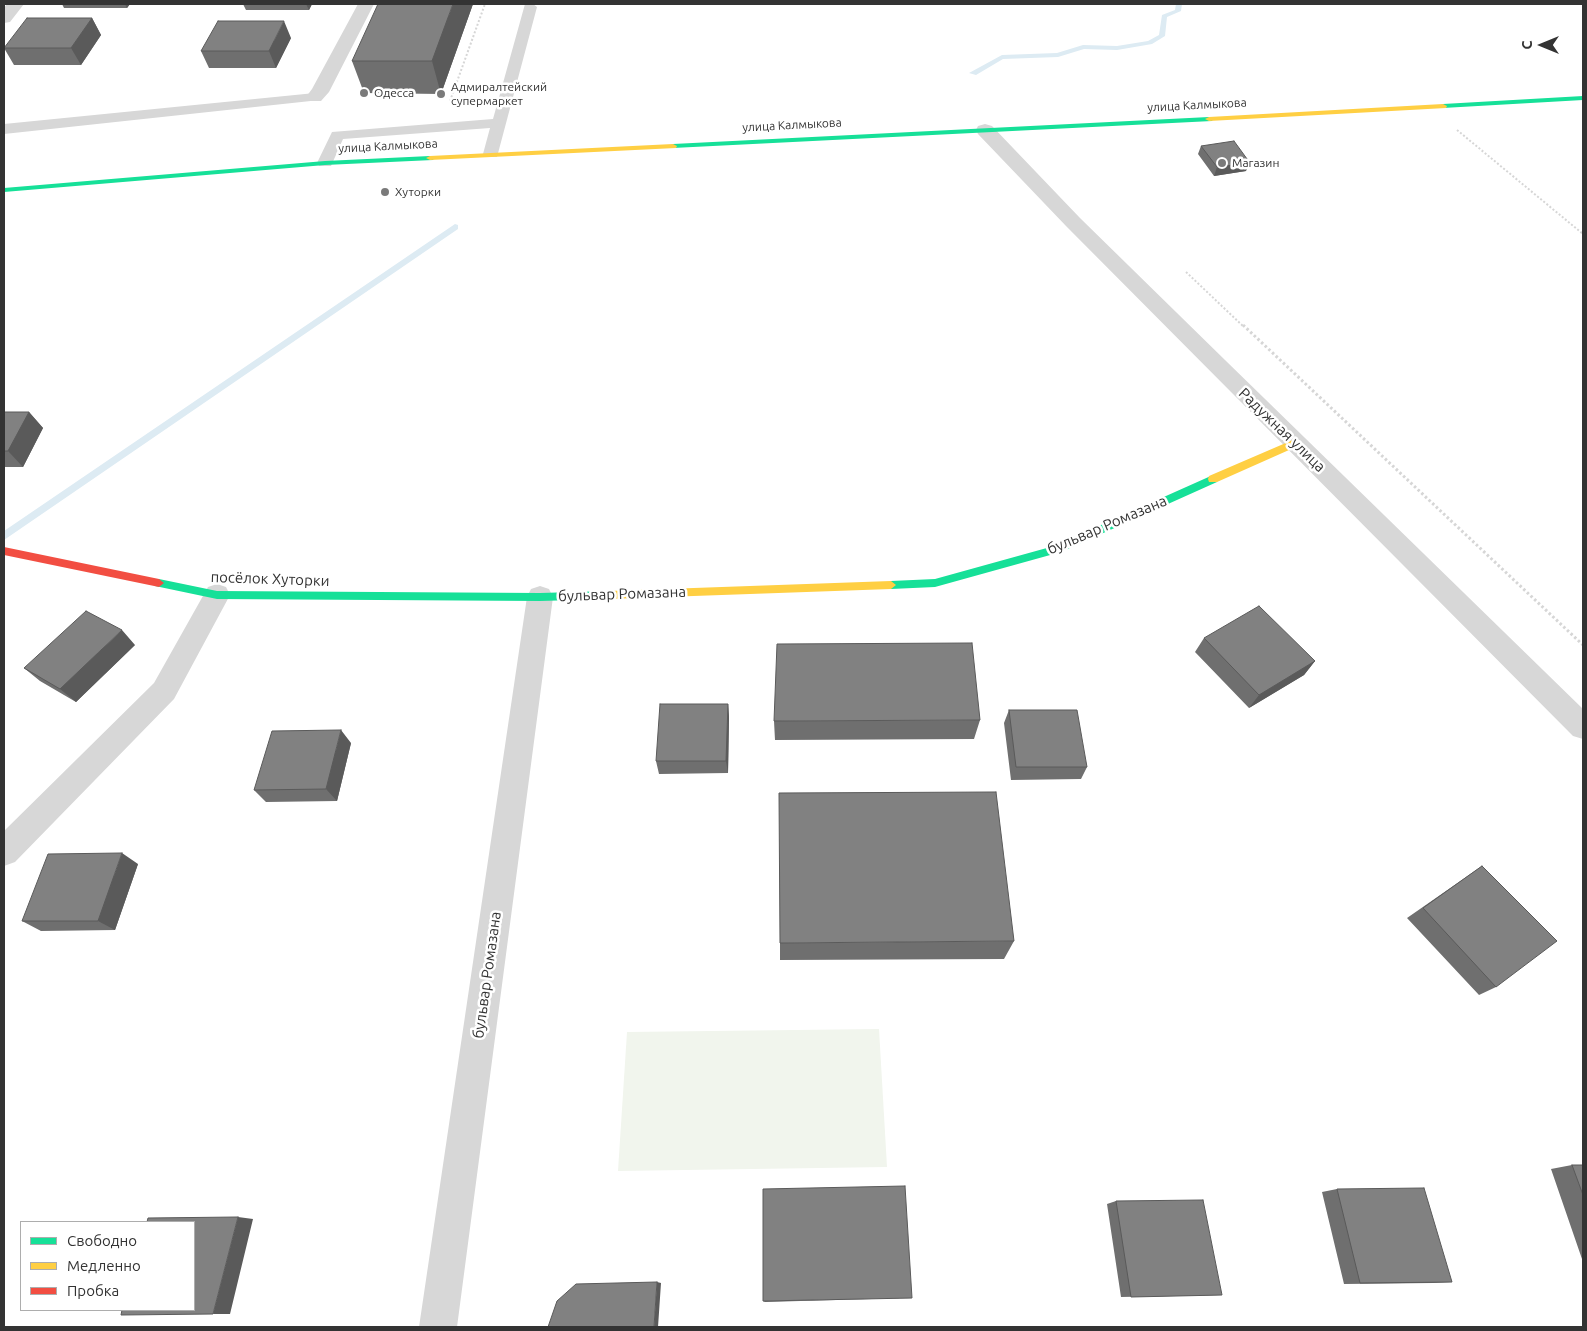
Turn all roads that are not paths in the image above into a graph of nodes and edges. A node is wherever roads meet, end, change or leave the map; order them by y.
1 (16, 4) edge
2 (366, 4) edge
3 (530, 7) dead end
4 (4, 18) edge
5 (315, 96) joint
6 (1583, 98) edge
7 (499, 123) junction
8 (4, 129) edge
9 (985, 130) junction
10 (491, 154) junction
11 (325, 163) junction
12 (4, 190) edge
13 (1295, 443) junction
14 (4, 550) edge
15 (217, 595) junction
16 (540, 597) junction
17 (1583, 727) edge
18 (4, 852) edge
19 (438, 1327) edge

1 - 4 street
2 - 5 street
3 - 7 lane
5 - 8 lane
6 - 9 main road, улица Калмыкова
7 - 10 lane
7 - 11 lane
9 - 10 main road, улица Калмыкова
9 - 13 street, Радужная улица
10 - 11 main road, улица Калмыкова
11 - 12 main road, улица Калмыкова
13 - 16 main road, бульвар Ромазана
13 - 17 street, Радужная улица
14 - 15 main road, посёлок Хуторки
15 - 16 main road, посёлок Хуторки
15 - 18 street
16 - 19 street, бульвар Ромазана

